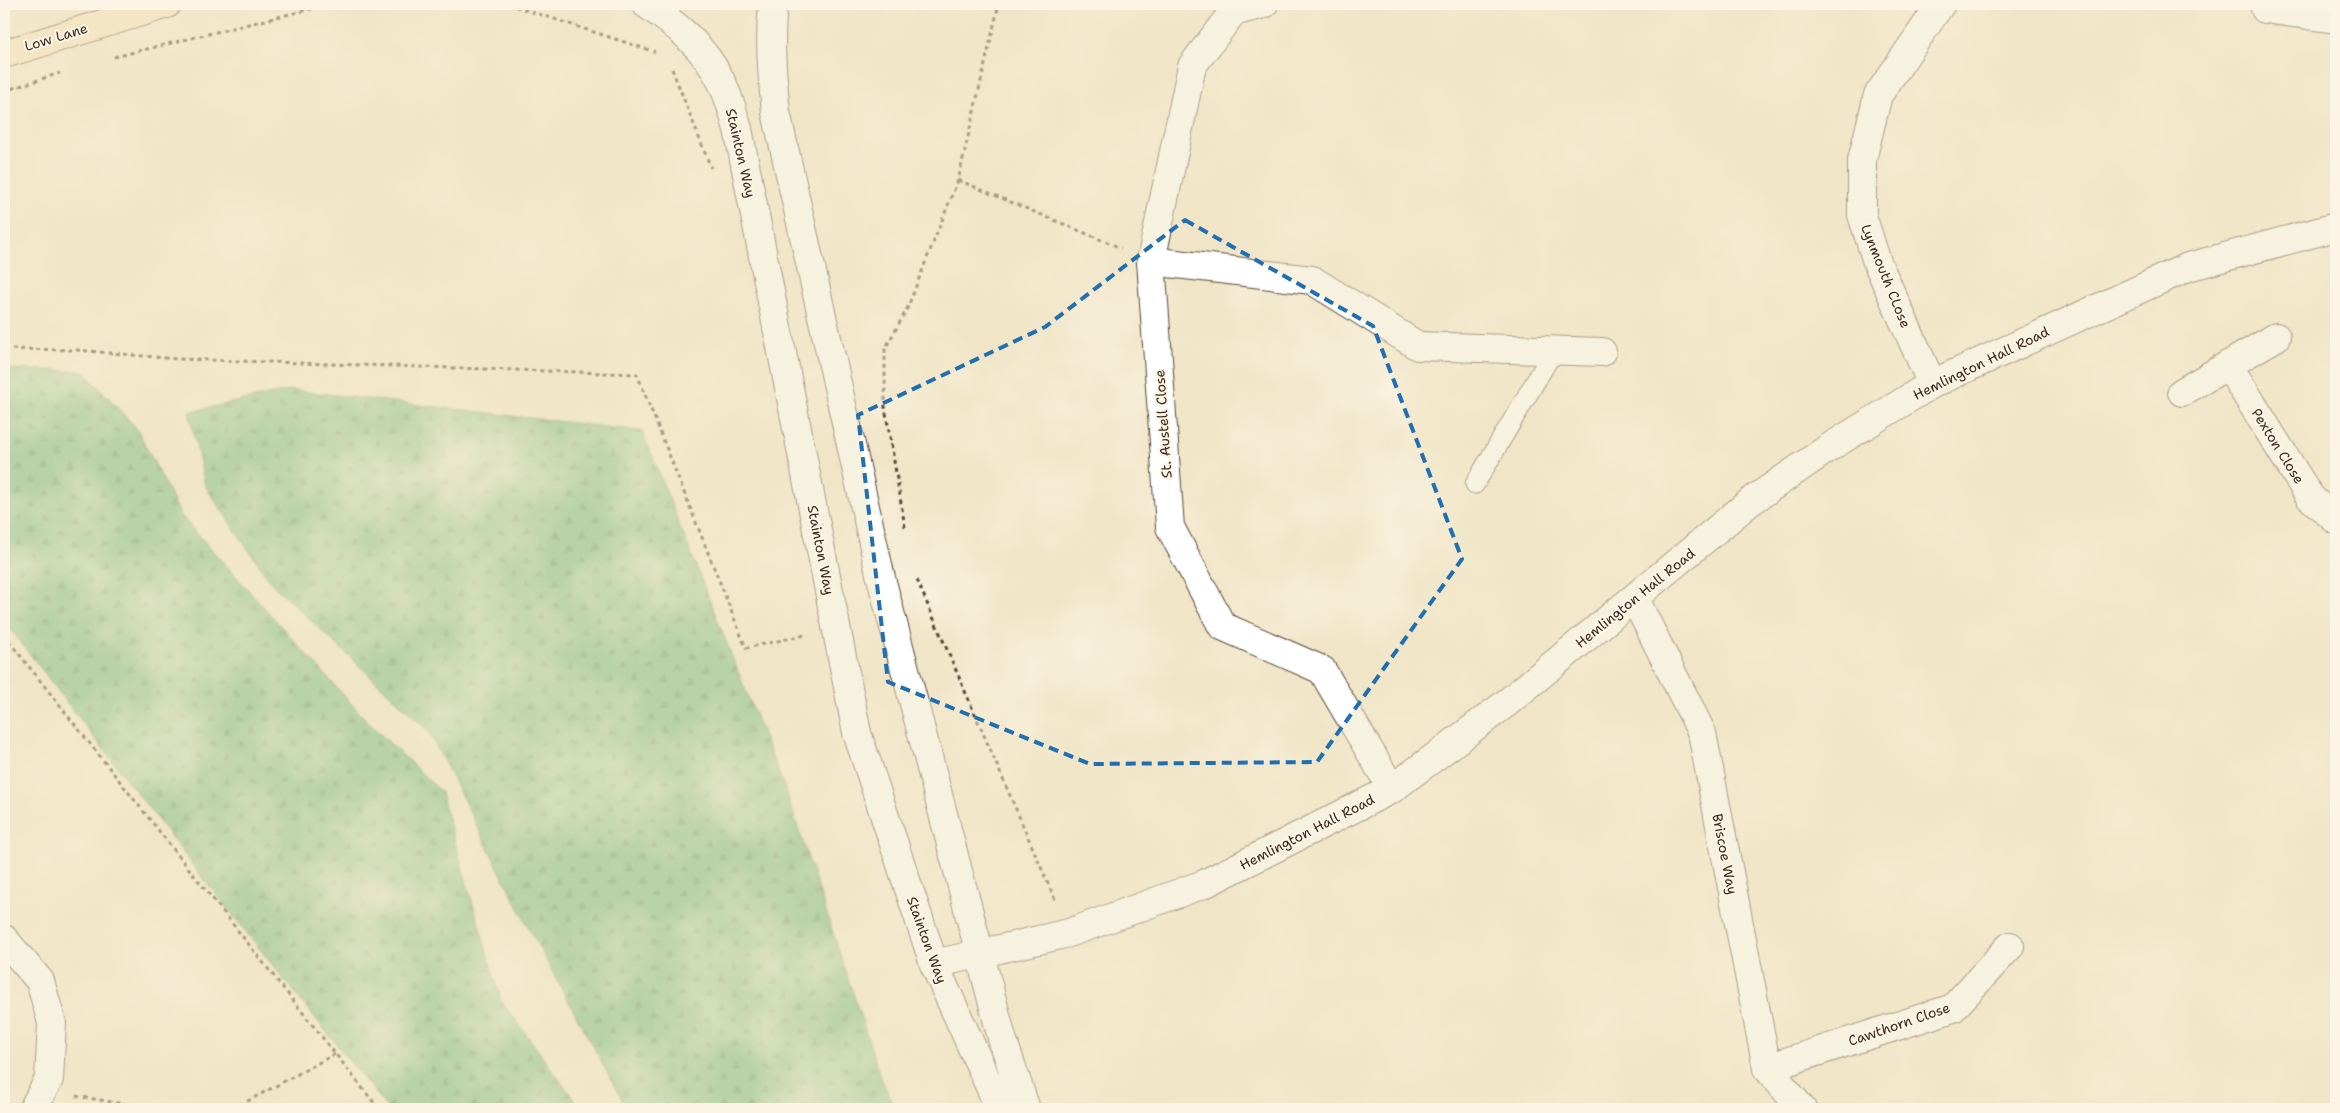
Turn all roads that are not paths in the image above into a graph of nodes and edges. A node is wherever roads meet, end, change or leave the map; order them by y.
1 (167, 4) edge
2 (646, 4) edge
3 (774, 4) edge
4 (1264, 4) edge
5 (1941, 4) edge
6 (2265, 4) edge
7 (2336, 19) edge
8 (4, 54) edge
9 (2336, 227) edge
10 (1151, 261) junction
11 (2276, 337) dead end
12 (1554, 350) junction
13 (1602, 352) dead end
14 (2228, 365) junction
15 (1932, 384) junction
16 (2182, 392) dead end
17 (1475, 484) dead end
18 (2336, 520) edge
19 (1635, 599) junction
20 (1392, 790) junction
21 (4, 939) edge
22 (2010, 946) dead end
23 (981, 952) junction
24 (934, 964) junction
25 (1767, 1068) junction
26 (38, 1100) edge
27 (1000, 1109) edge
28 (1026, 1109) edge
29 (1802, 1109) edge

1 - 8 main road, Low Lane
2 - 24 street, Stainton Way
3 - 23 street
4 - 10 street, St. Austell Close
5 - 15 street, Lynmouth CLose
6 - 7 street
9 - 15 street, Hemlington Hall Road
10 - 12 street
10 - 20 street, St. Austell Close
11 - 14 street
12 - 13 street
12 - 17 lane
14 - 16 street
14 - 18 street, Pexton Close
15 - 19 street, Hemlington Hall Road
19 - 20 street, Hemlington Hall Road
19 - 25 street, Briscoe Way
20 - 23 street, Hemlington Hall Road
21 - 26 street
22 - 25 street, Cawthorn Close
23 - 24 street, Hemlington Hall Road
23 - 28 street
24 - 27 street, Stainton Way
25 - 29 street, Briscoe Way

